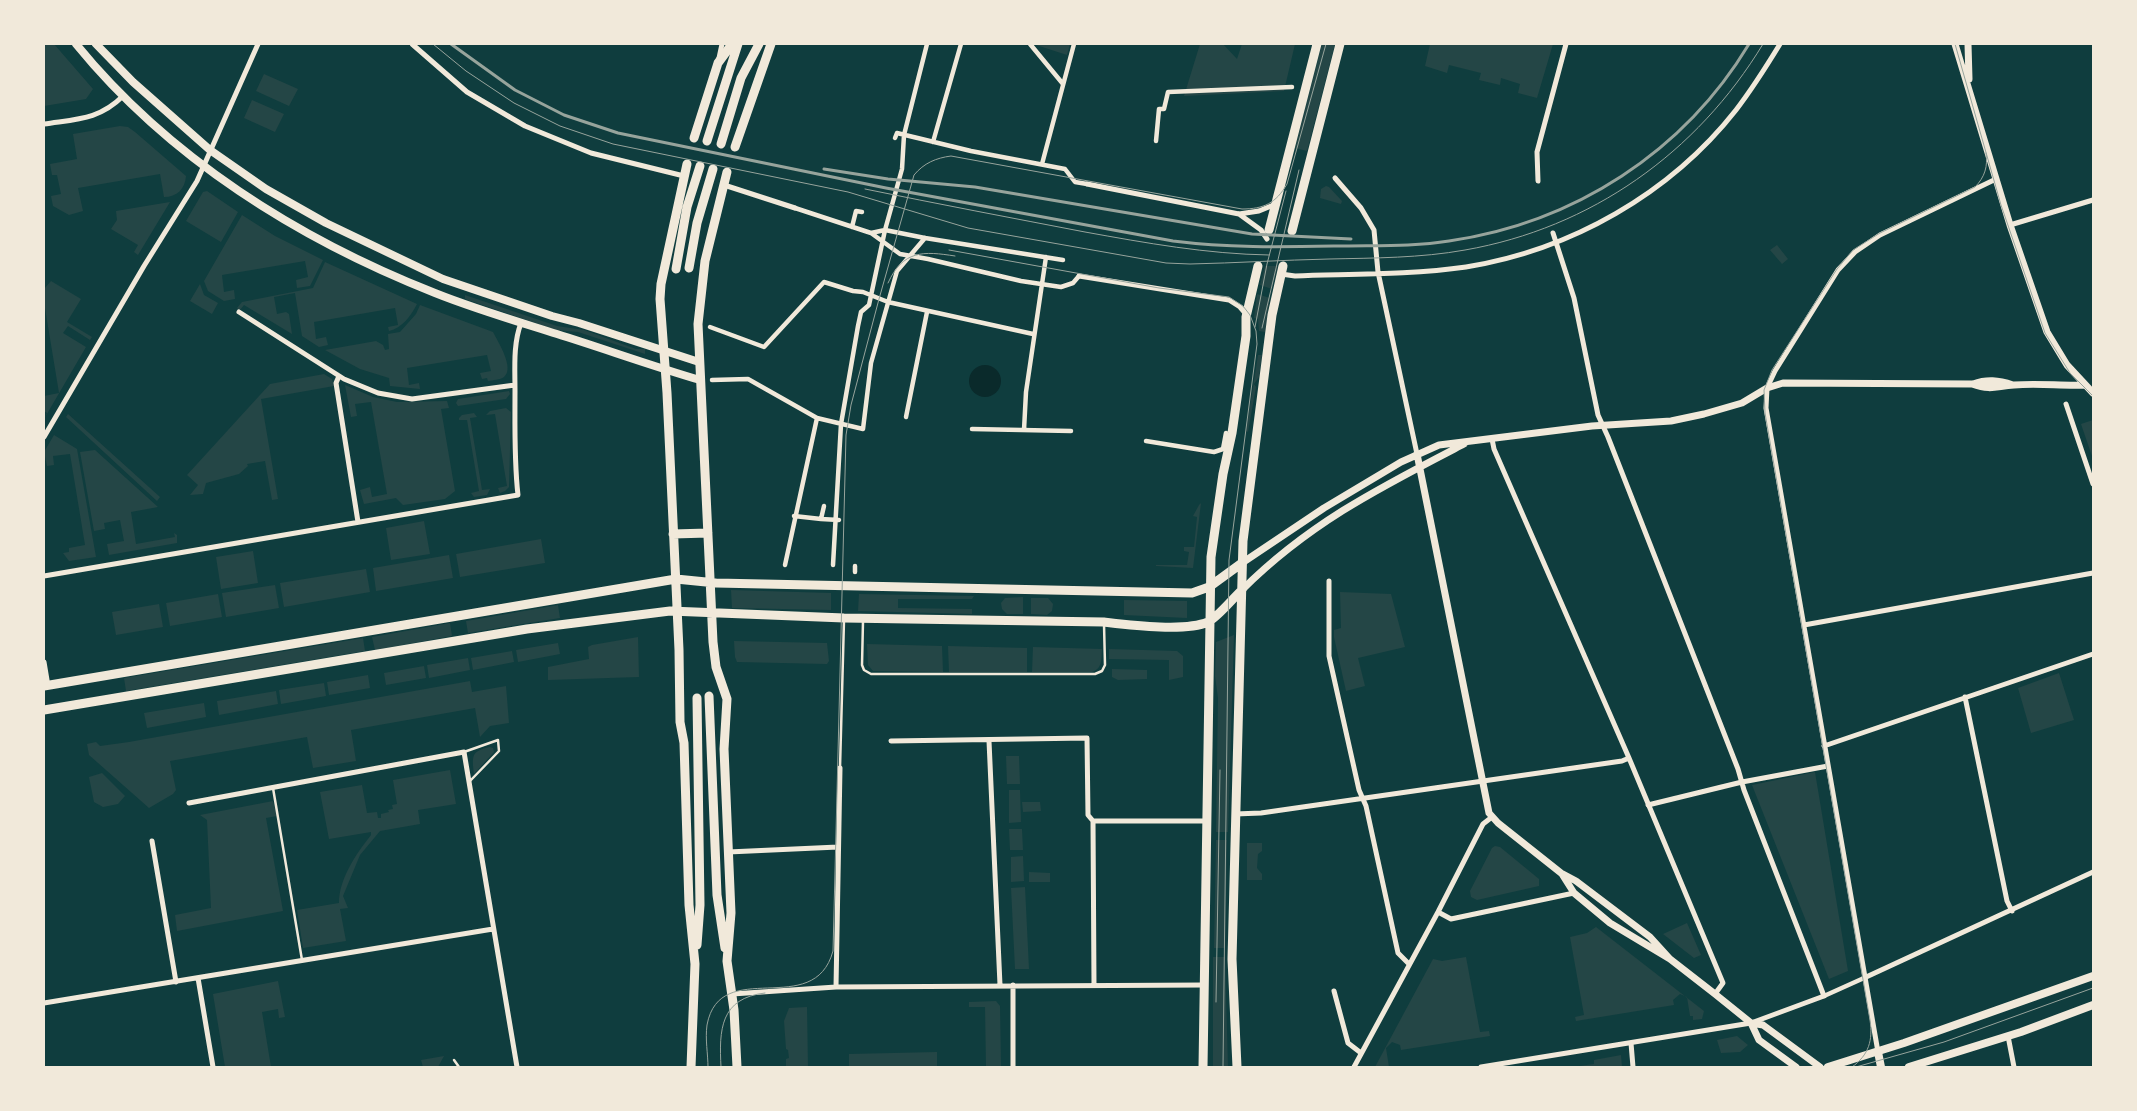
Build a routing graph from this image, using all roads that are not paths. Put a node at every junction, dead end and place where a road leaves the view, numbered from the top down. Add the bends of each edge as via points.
1 (76, 44) edge
2 (96, 44) edge
3 (258, 44) edge
4 (412, 44) edge
5 (722, 44) edge
6 (732, 44) edge
7 (738, 44) edge
8 (759, 44) edge
9 (771, 44) edge
10 (928, 44) edge
11 (961, 44) edge
12 (1030, 44) edge
13 (1074, 44) edge
14 (1317, 44) edge
15 (1340, 44) edge
16 (1566, 44) edge
17 (1780, 44) edge
18 (1955, 44) edge
19 (1968, 44) edge
20 (718, 62) junction
21 (1063, 84) junction
22 (1292, 87) dead end
23 (1970, 89) junction
24 (123, 96) junction
25 (44, 124) edge
26 (904, 135) junction
27 (694, 138) dead end
28 (895, 138) dead end
29 (708, 141) dead end
30 (1156, 141) dead end
31 (934, 142) junction
32 (721, 144) dead end
33 (734, 147) dead end
34 (210, 150) junction
35 (687, 164) dead end
36 (1042, 164) junction
37 (700, 166) dead end
38 (203, 167) junction
39 (895, 167) dead end
40 (713, 169) dead end
41 (902, 169) junction
42 (727, 172) dead end
43 (684, 176) junction
44 (1335, 178) dead end
45 (1996, 179) junction
46 (1538, 180) dead end
47 (723, 184) junction
48 (1087, 184) joint
49 (2093, 200) edge
50 (1276, 204) junction
51 (795, 208) joint
52 (862, 212) dead end
53 (1239, 214) junction
54 (2010, 225) junction
55 (852, 227) junction
56 (885, 230) junction
57 (1292, 231) dead end
58 (871, 232) junction
59 (1553, 233) dead end
60 (1268, 235) joint
61 (925, 238) junction
62 (883, 241) junction
63 (1556, 242) junction
64 (909, 256) junction
65 (1046, 257) junction
66 (1064, 260) dead end
67 (1258, 266) dead end
68 (689, 268) dead end
69 (676, 269) dead end
70 (1282, 270) joint
71 (1378, 272) junction
72 (1079, 276) joint
73 (1041, 284) junction
74 (870, 296) junction
75 (888, 302) junction
76 (239, 312) dead end
77 (927, 312) junction
78 (1246, 314) junction
79 (521, 322) junction
80 (710, 327) dead end
81 (1033, 334) junction
82 (663, 350) junction
83 (914, 353) dead end
84 (918, 358) junction
85 (699, 362) junction
86 (665, 370) junction
87 (340, 376) junction
88 (700, 380) junction
89 (712, 380) dead end
90 (2093, 383) edge
91 (2085, 385) junction
92 (515, 386) junction
93 (1767, 388) junction
94 (2093, 393) edge
95 (2066, 404) dead end
96 (906, 417) dead end
97 (817, 418) junction
98 (841, 424) junction
99 (1602, 425) junction
100 (972, 430) dead end
101 (1024, 430) junction
102 (1032, 430) junction
103 (1071, 431) dead end
104 (1226, 433) dead end
105 (44, 437) edge
106 (1032, 437) dead end
107 (1492, 439) junction
108 (1146, 441) dead end
109 (1467, 442) junction
110 (1417, 454) junction
111 (1420, 466) junction
112 (2093, 484) edge
113 (824, 507) dead end
114 (794, 516) junction
115 (821, 518) junction
116 (837, 520) junction
117 (358, 522) junction
118 (708, 533) junction
119 (673, 534) junction
120 (1242, 563) junction
121 (785, 565) dead end
122 (833, 565) dead end
123 (856, 566) dead end
124 (855, 572) dead end
125 (2093, 573) edge
126 (44, 576) edge
127 (676, 580) junction
128 (1329, 581) dead end
129 (710, 582) junction
130 (1209, 587) junction
131 (1242, 590) junction
132 (677, 611) junction
133 (711, 612) junction
134 (844, 618) junction
135 (863, 619) junction
136 (1209, 621) junction
137 (1104, 622) junction
138 (1804, 625) junction
139 (2093, 654) edge
140 (44, 662) edge
141 (46, 686) edge
142 (709, 696) dead end
143 (1965, 697) junction
144 (697, 698) dead end
145 (44, 710) edge
146 (989, 740) junction
147 (891, 741) dead end
148 (1824, 746) junction
149 (464, 752) junction
150 (1628, 758) junction
151 (1828, 766) junction
152 (840, 768) joint
153 (1482, 781) junction
154 (1742, 782) junction
155 (469, 783) junction
156 (273, 788) junction
157 (1363, 799) junction
158 (189, 803) dead end
159 (1648, 805) junction
160 (1235, 814) junction
161 (1492, 817) junction
162 (1093, 821) junction
163 (1208, 821) junction
164 (152, 841) dead end
165 (838, 847) junction
166 (728, 852) junction
167 (2093, 872) edge
168 (1561, 874) junction
169 (1574, 893) junction
170 (2012, 911) junction
171 (1438, 912) junction
172 (493, 929) junction
173 (1670, 959) junction
174 (302, 961) junction
175 (727, 961) junction
176 (695, 964) junction
177 (1409, 964) junction
178 (2093, 976) edge
179 (198, 978) junction
180 (1864, 978) junction
181 (176, 982) junction
182 (1000, 985) junction
183 (1094, 985) junction
184 (1204, 985) junction
185 (1013, 986) junction
186 (836, 987) junction
187 (1334, 990) dead end
188 (732, 994) junction
189 (1715, 994) junction
190 (1824, 996) junction
191 (44, 1003) edge
192 (2093, 1005) edge
193 (1751, 1023) junction
194 (2008, 1036) junction
195 (1630, 1043) junction
196 (1878, 1052) junction
197 (1361, 1053) junction
198 (454, 1060) dead end
199 (213, 1067) edge
200 (459, 1067) edge
201 (517, 1067) edge
202 (691, 1067) edge
203 (737, 1067) edge
204 (1013, 1067) edge
205 (1203, 1067) edge
206 (1237, 1067) edge
207 (1354, 1067) edge
208 (1480, 1067) edge
209 (1633, 1067) edge
210 (1796, 1067) edge
211 (1820, 1067) edge
212 (1828, 1067) edge
213 (1881, 1067) edge
214 (1910, 1067) edge
215 (2014, 1067) edge

1 - 24 main road
2 - 34 main road via 133,82
3 - 34 street
4 - 43 street via 467,92 525,126 591,153
5 - 20 street
6 - 20 main road
7 - 29 main road
8 - 32 main road via 741,78
9 - 33 main road
10 - 26 street
11 - 31 street
12 - 21 street
13 - 21 street
14 - 50 main road
15 - 57 main road
16 - 46 street via 1537,152
17 - 63 street via 1756,84 1693,156 1658,186 1609,218
18 - 23 street
19 - 23 street
20 - 27 main road
21 - 36 street
22 - 30 street via 1168,92 1164,109 1159,109
23 - 45 street
24 - 25 street via 103,113
24 - 38 main road
26 - 28 street via 897,133
26 - 31 street
26 - 41 street
31 - 36 street
34 - 38 street
34 - 82 main road via 296,207 438,277
35 - 43 main road
36 - 48 street via 1065,169 1076,182
37 - 69 main road via 687,206
38 - 79 main road via 248,198 351,255 437,294
38 - 105 street
39 - 41 street
40 - 68 main road via 697,223
41 - 56 street
42 - 47 main road
43 - 82 main road via 661,284
44 - 71 street via 1371,223
45 - 54 street
45 - 93 street via 1880,235 1854,252 1838,270 1774,370
47 - 51 street
47 - 85 main road via 701,288
48 - 53 street
49 - 54 street
50 - 53 street
50 - 60 main road
51 - 55 street
52 - 55 street via 856,210
53 - 60 street
54 - 91 street via 2047,332 2063,360
55 - 58 street
56 - 58 street
56 - 61 street
56 - 62 street
58 - 62 street
59 - 63 street
61 - 64 street
61 - 65 street
62 - 64 street via 900,254
62 - 74 street
63 - 71 street via 1467,266 1417,272
63 - 99 street via 1574,298
64 - 73 street
64 - 75 street via 897,271
65 - 66 street
65 - 73 street
67 - 78 main road
70 - 71 street via 1296,276
70 - 120 main road via 1272,315 1257,424
71 - 110 street
72 - 73 street via 1074,283 1061,288
72 - 78 street via 1229,300
73 - 81 street
74 - 75 street
74 - 80 street via 824,282 764,347
74 - 98 street via 868,305 861,312
75 - 77 street
75 - 98 street via 871,363 863,429
76 - 87 street
77 - 81 street
77 - 84 street
78 - 130 main road via 1246,336 1223,474
79 - 86 main road
79 - 92 street via 516,337
81 - 101 street
82 - 85 main road
82 - 86 main road
83 - 84 street
84 - 96 street
85 - 88 main road
86 - 88 main road
86 - 119 main road
87 - 92 street via 378,394 412,399
87 - 117 street via 336,383
88 - 118 main road
89 - 97 street via 748,379
90 - 91 street
91 - 93 street via 2013,385 1999,380 1983,380 1972,384 1789,383
91 - 94 street
92 - 117 street via 518,495
93 - 99 street via 1742,402 1704,414 1669,421
93 - 138 street via 1766,408
95 - 112 street
97 - 98 street
97 - 114 street
98 - 116 street
99 - 107 street
99 - 154 street
100 - 101 street
101 - 102 street
102 - 103 street
102 - 106 street
104 - 108 street via 1223,450 1214,452
107 - 109 street
107 - 150 street
109 - 110 street via 1439,444
109 - 111 street
110 - 111 street
110 - 120 street via 1324,508
111 - 131 street via 1349,505 1268,565
111 - 153 street
113 - 115 street
114 - 115 street
114 - 121 street
115 - 116 street
116 - 122 street
117 - 126 street
118 - 119 main road
118 - 129 main road
119 - 127 main road
120 - 130 main road
120 - 131 main road
123 - 124 street
125 - 138 street
127 - 129 main road
127 - 132 main road
127 - 141 main road
128 - 157 street via 1329,656
129 - 130 main road via 1189,593
129 - 133 main road
130 - 136 main road
131 - 136 main road
131 - 160 main road
132 - 133 main road
132 - 145 main road via 540,627
132 - 176 main road via 688,905
133 - 134 main road
133 - 166 main road via 715,658 726,700 724,749
134 - 135 main road
134 - 152 lane
135 - 137 main road
135 - 137 lane via 862,665 871,674 1096,674 1105,666
136 - 137 main road via 1184,626 1132,626
136 - 163 main road
138 - 148 street
139 - 143 street
140 - 141 street
142 - 175 main road via 717,895
143 - 148 street
143 - 170 street via 2007,901
144 - 176 main road via 700,905
146 - 147 street
146 - 162 street via 1087,738 1088,815
146 - 182 street
148 - 151 street
149 - 155 street
149 - 155 lane via 498,740 499,751
149 - 156 street
150 - 153 street
150 - 159 street
151 - 154 street
151 - 180 street
152 - 165 street
153 - 157 street
153 - 161 street
154 - 159 street
154 - 190 street
155 - 172 street
156 - 158 street
156 - 174 lane
157 - 160 street
157 - 177 street via 1398,953
159 - 189 street via 1723,983
160 - 206 main road via 1232,959
161 - 168 street
161 - 171 street via 1484,824
162 - 163 street
162 - 183 street
163 - 184 main road
164 - 181 street
165 - 166 street
165 - 186 street
166 - 175 main road via 731,913
167 - 170 street
168 - 169 street
168 - 173 street via 1576,881 1650,937
169 - 171 street via 1450,918
169 - 173 street via 1610,923
170 - 180 street
171 - 177 street
172 - 174 street
172 - 201 street
173 - 189 street
174 - 179 street
175 - 188 main road
176 - 202 main road
177 - 197 street
178 - 196 main road
179 - 181 street
179 - 199 street
180 - 190 street
180 - 196 street
181 - 191 street
182 - 185 street
182 - 186 street
183 - 184 street
183 - 185 street
184 - 205 main road
185 - 204 street
186 - 188 street
187 - 197 street via 1348,1043
188 - 203 main road
189 - 193 street
190 - 193 street
192 - 194 main road
193 - 195 street
193 - 210 street via 1759,1040
193 - 211 street via 1763,1025
194 - 214 main road
194 - 215 street
195 - 208 street
195 - 209 street
196 - 212 main road
196 - 213 main road
197 - 207 street
198 - 200 lane

